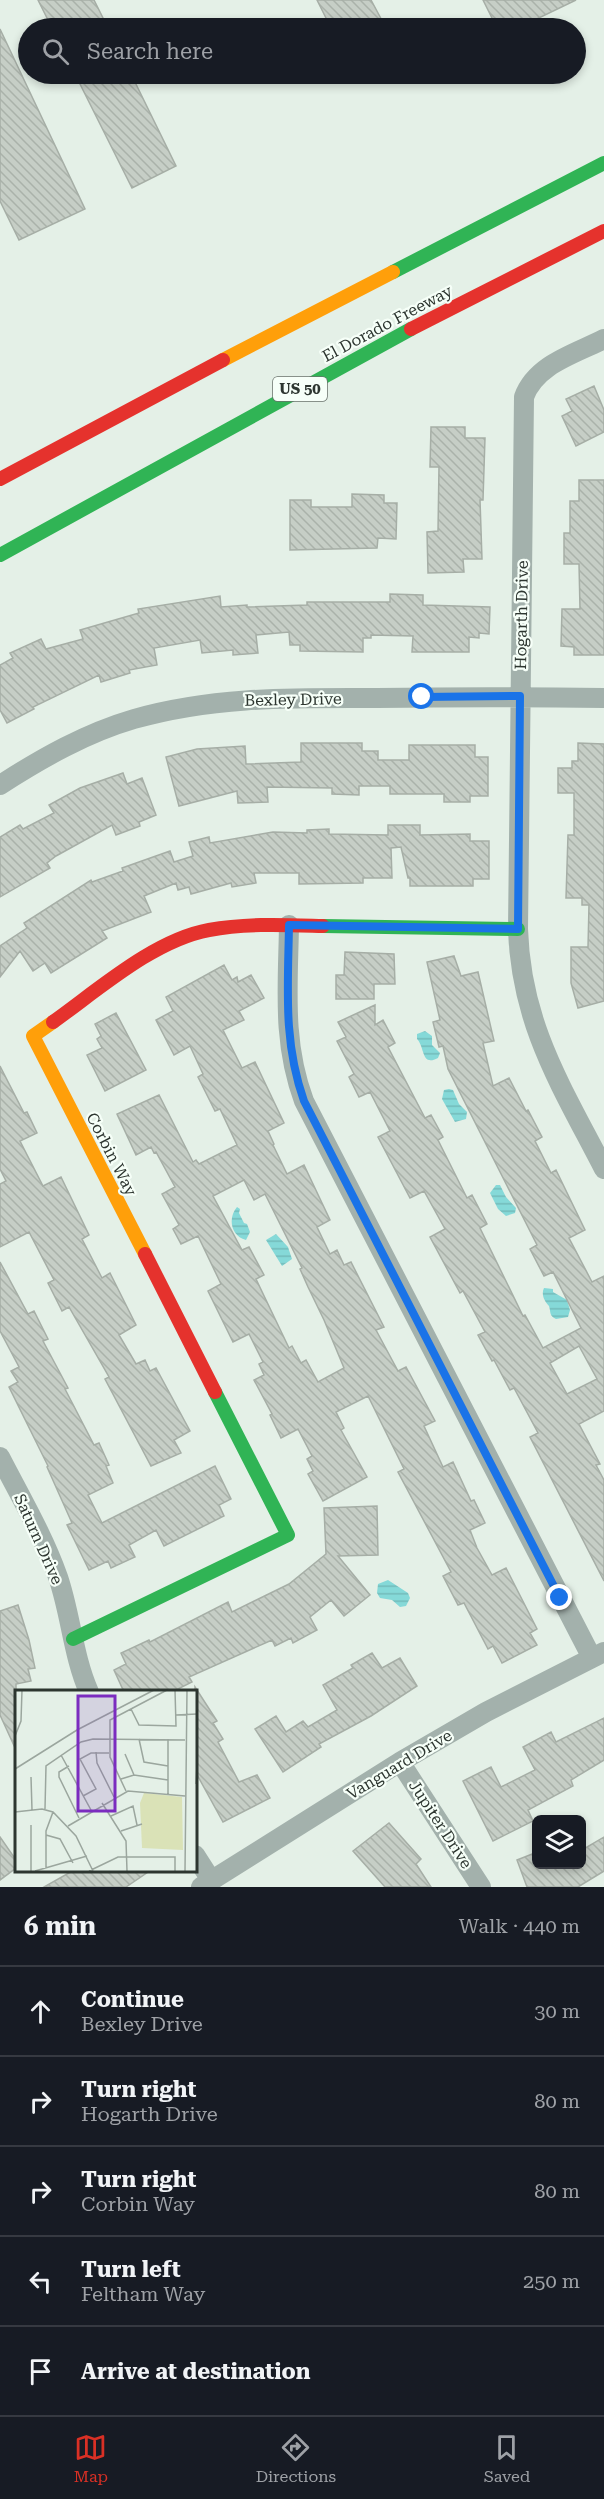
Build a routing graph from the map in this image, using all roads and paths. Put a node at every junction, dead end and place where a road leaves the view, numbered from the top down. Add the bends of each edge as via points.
1 (604, 163) edge
2 (604, 231) edge
3 (604, 339) edge
4 (0, 479) edge
5 (0, 555) edge
6 (520, 696) junction
7 (604, 698) edge
8 (0, 785) edge
9 (289, 925) junction
10 (518, 929) junction
11 (604, 1169) edge
12 (0, 1457) edge
13 (74, 1639) junction
14 (598, 1655) edge
15 (88, 1690) edge
16 (400, 1762) junction
17 (196, 1858) edge
18 (206, 1883) edge
19 (481, 1887) edge

1 - 4 main road
2 - 5 main road, El Dorado Freeway / US 50 via 376,346
3 - 6 street, Hogarth Drive via 546,368 535,376 524,397
6 - 7 street, Bexley Drive
6 - 8 street, Bexley Drive via 253,699 180,707 86,737
6 - 10 street, Hogarth Drive
9 - 10 main road, Corbin Way
9 - 13 main road, Corbin Way via 232,926 188,936 147,956 33,1036 288,1535
9 - 14 street via 289,1040 304,1101
10 - 11 street, Hogarth Drive via 521,977 534,1027
12 - 13 street, Saturn Drive via 49,1553
13 - 15 street, Saturn Drive
14 - 16 street, Vanguard Drive via 486,1712
16 - 18 street, Vanguard Drive
16 - 19 street, Jupiter Drive
17 - 18 street

